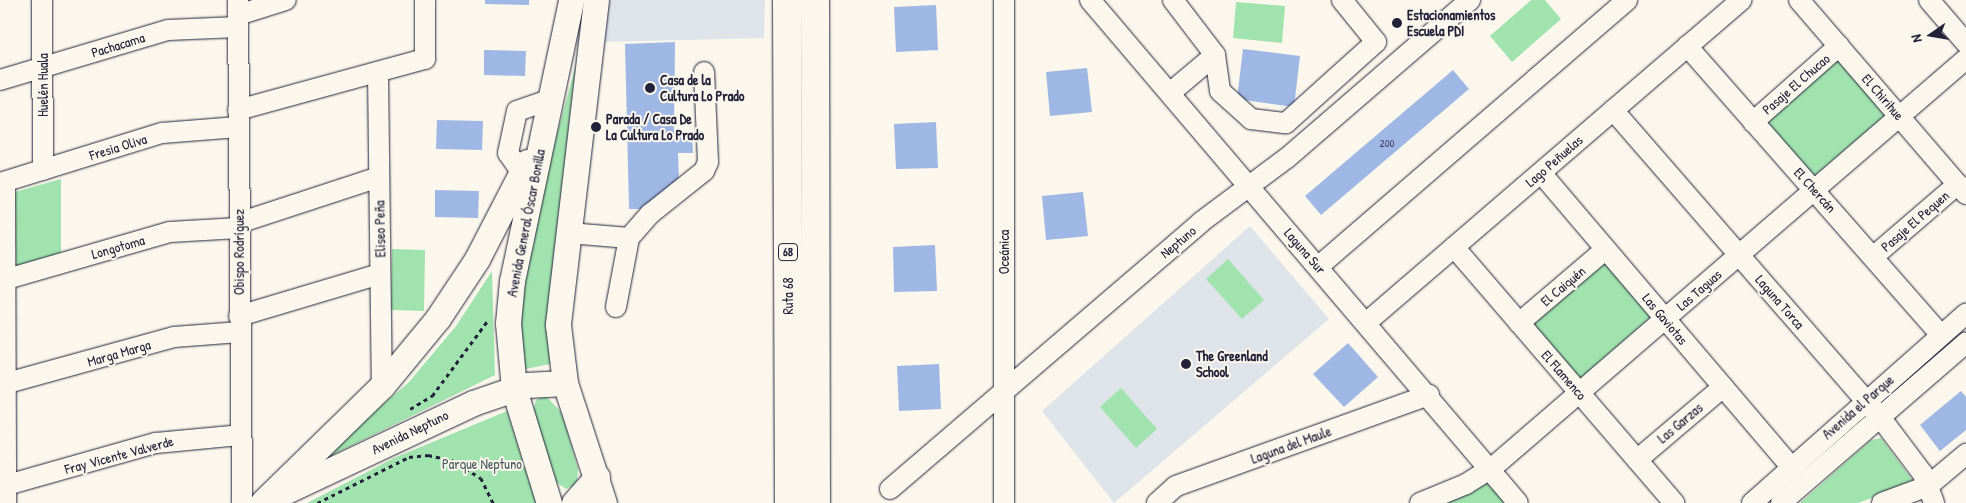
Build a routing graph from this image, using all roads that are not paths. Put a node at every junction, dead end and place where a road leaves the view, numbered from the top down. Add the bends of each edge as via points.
1 (42, 0) edge
2 (286, 0) edge
3 (425, 0) edge
4 (571, 0) edge
5 (596, 0) edge
6 (787, 0) edge
7 (815, 0) edge
8 (1004, 0) edge
9 (1090, 0) edge
10 (1173, 0) edge
11 (1342, 0) edge
12 (1470, 0) edge
13 (1628, 0) edge
14 (1741, 0) edge
15 (1800, 0) edge
16 (1929, 0) edge
17 (238, 14) edge
18 (1966, 43) edge
19 (1687, 46) junction
20 (1839, 46) junction
21 (1215, 54) junction
22 (1966, 59) edge
23 (42, 68) junction
24 (378, 72) junction
25 (704, 72) dead end
26 (0, 80) edge
27 (1170, 93) junction
28 (550, 101) junction
29 (1614, 110) junction
30 (1900, 116) junction
31 (238, 119) junction
32 (1753, 122) junction
33 (43, 170) junction
34 (1541, 172) junction
35 (379, 177) junction
36 (2, 182) edge
37 (1250, 186) junction
38 (1962, 189) edge
39 (1815, 190) junction
40 (239, 225) junction
41 (569, 232) junction
42 (629, 238) junction
43 (1454, 247) junction
44 (1606, 249) junction
45 (1739, 255) junction
46 (1873, 257) junction
47 (1319, 266) junction
48 (380, 274) junction
49 (3, 281) edge
50 (616, 307) dead end
51 (1966, 314) edge
52 (1665, 319) junction
53 (1367, 322) junction
54 (1519, 323) junction
55 (239, 324) junction
56 (1941, 335) junction
57 (1966, 343) edge
58 (565, 383) junction
59 (3, 385) edge
60 (382, 386) junction
61 (1723, 387) junction
62 (514, 389) junction
63 (1004, 391) junction
64 (1579, 393) junction
65 (1429, 395) junction
66 (1865, 401) junction
67 (1880, 417) junction
68 (240, 435) junction
69 (1966, 454) edge
70 (1637, 460) junction
71 (1790, 466) junction
72 (1492, 468) junction
73 (597, 477) junction
74 (890, 489) dead end
75 (4, 492) edge
76 (1931, 494) edge
77 (1180, 495) edge
78 (256, 503) edge
79 (549, 503) edge
80 (574, 503) edge
81 (604, 503) edge
82 (788, 503) edge
83 (816, 503) edge
84 (1004, 503) edge
85 (1157, 503) edge
86 (1420, 503) edge
87 (1518, 503) edge
88 (1674, 503) edge
89 (1752, 503) edge
90 (1781, 503) edge
91 (1882, 503) edge

1 - 23 street, Huelén Huala
2 - 17 street, Pachacama
3 - 24 street, Fresia Oliva via 425,59
4 - 28 main road, Avenida General Óscar Bonilla
5 - 41 main road
6 - 82 highway, Ruta 68 / 68
7 - 83 highway, Ruta 68 / 68
8 - 63 street, Oceánica
9 - 27 street, Laguna Sur
10 - 21 street
11 - 21 street via 1376,42 1286,123 1251,119 1220,91
12 - 37 street, Neptuno
13 - 47 street
14 - 19 street, Lago Peñuelas
15 - 20 street, El Chirihue
16 - 18 street
17 - 23 street, Pachacama via 168,30
17 - 31 street, Obispo Rodríguez
19 - 29 street, Lago Peñuelas
19 - 32 street, El Chercán
20 - 30 street, El Chirihue
20 - 32 street, Pasaje El Chucao
21 - 27 street
22 - 30 street, Las Taguas
23 - 26 street, Pachacama
23 - 33 street, Huelén Huala
24 - 31 street, Fresia Oliva
24 - 35 street, Eliseo Peña
25 - 42 street via 708,162 704,171 650,214
27 - 37 street, Laguna Sur
28 - 60 main road via 522,173 458,289
28 - 62 main road, Avenida General Óscar Bonilla via 510,302
29 - 34 street, Lago Peñuelas
29 - 45 street, Laguna Torca
30 - 38 street, El Chirihue
30 - 39 street, Las Taguas
31 - 33 street, Fresia Oliva via 162,133
31 - 40 street, Obispo Rodríguez
32 - 39 street, El Chercán
33 - 36 street, Fresia Oliva
34 - 43 street, Lago Peñuelas
34 - 44 street, Las Gaviotas
35 - 40 street, Longotoma
35 - 48 street, Eliseo Peña
36 - 49 street
37 - 47 street, Laguna Sur
37 - 63 street, Neptuno via 1201,222
38 - 46 street, Pasaje El Pequen
39 - 45 street, Las Taguas
39 - 46 street, El Chercán
40 - 49 street, Longotoma via 170,232
40 - 55 street, Obispo Rodríguez
41 - 42 street
41 - 58 main road via 558,310
42 - 50 street
43 - 53 street, Lago Peñuelas
43 - 54 street, El Flamenco
44 - 52 street, Las Gaviotas
44 - 54 street, El Caiquén
45 - 52 street, Las Taguas
45 - 66 street, Laguna Torca
46 - 56 street, El Chercán
47 - 53 street, Laguna Sur
48 - 55 street, Marga Marga
48 - 60 street, Eliseo Peña
49 - 59 street
51 - 56 street, Avenida el Parque
52 - 61 street, Las Gaviotas
52 - 64 street, Las Taguas
53 - 65 street, Laguna Sur
54 - 64 street, El Flamenco
55 - 59 street, Marga Marga via 174,337
55 - 68 street, Obispo Rodríguez
56 - 66 street, Avenida el Parque
57 - 67 street, Avenida el Parque
58 - 62 main road, Avenida Neptuno
58 - 73 main road
59 - 75 street
60 - 78 main road
61 - 70 street, Las Garzas
61 - 71 street, Las Gaviotas
62 - 78 main road, Avenida Neptuno via 450,412 369,465
62 - 79 main road, Avenida General Óscar Bonilla
63 - 74 street, Neptuno
63 - 84 street, Oceánica
64 - 70 street, El Flamenco
64 - 72 street, Las Taguas
65 - 72 street, Laguna Sur
65 - 77 street, Laguna del Maule
66 - 67 street, Laguna Torca
66 - 71 street, Avenida el Parque
67 - 76 street, Laguna Torca
67 - 90 street, Avenida el Parque
68 - 75 street, Fray Vicente Valverde via 156,443
68 - 78 street, Obispo Rodríguez
69 - 76 street
70 - 88 street, El Flamenco
71 - 89 street, Avenida el Parque
72 - 86 street, Las Taguas via 1466,484
72 - 87 street, Laguna Sur
73 - 80 main road
73 - 81 main road
76 - 91 street
77 - 85 street, Laguna del Maule

